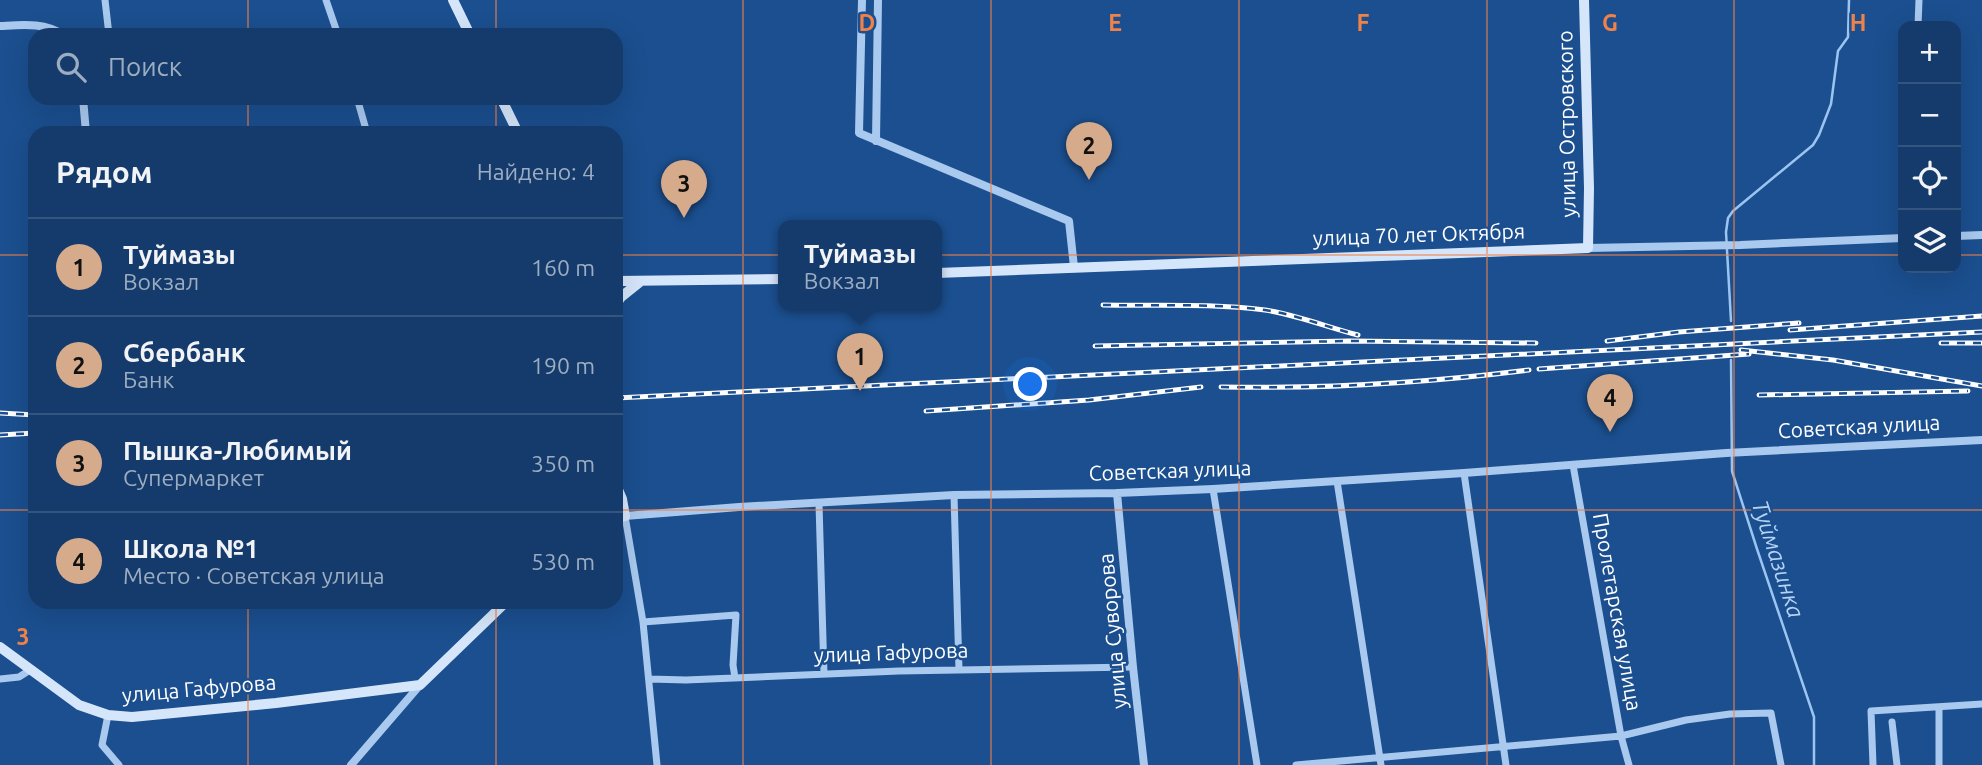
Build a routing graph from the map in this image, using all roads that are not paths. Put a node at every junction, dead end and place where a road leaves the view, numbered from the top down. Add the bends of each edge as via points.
1 (105, 0) edge
2 (326, 0) edge
3 (453, 0) edge
4 (862, 0) edge
5 (878, 0) edge
6 (1584, 0) edge
7 (1919, 0) edge
8 (1918, 21) edge
9 (0, 26) edge
10 (50, 28) edge
11 (108, 28) edge
12 (336, 28) edge
13 (467, 28) edge
14 (84, 105) edge
15 (359, 105) edge
16 (504, 105) edge
17 (85, 126) edge
18 (365, 126) edge
19 (515, 126) edge
20 (876, 141) junction
21 (1982, 235) edge
22 (1961, 236) edge
23 (1898, 238) edge
24 (1588, 248) junction
25 (1074, 267) junction
26 (942, 273) edge
27 (778, 279) edge
28 (623, 281) edge
29 (642, 281) junction
30 (623, 295) edge
31 (1982, 440) edge
32 (1573, 465) junction
33 (1464, 473) junction
34 (1338, 481) junction
35 (1213, 489) junction
36 (1117, 493) junction
37 (954, 495) junction
38 (819, 504) junction
39 (623, 518) edge
40 (623, 527) edge
41 (499, 609) edge
42 (643, 622) junction
43 (0, 647) edge
44 (1133, 667) junction
45 (30, 670) junction
46 (959, 670) junction
47 (824, 674) junction
48 (735, 678) junction
49 (0, 679) edge
50 (650, 679) junction
51 (420, 685) junction
52 (1982, 704) edge
53 (1939, 708) junction
54 (107, 715) junction
55 (1892, 722) dead end
56 (1620, 736) junction
57 (1504, 746) junction
58 (1380, 761) edge
59 (119, 765) edge
60 (351, 765) edge
61 (657, 765) edge
62 (1144, 765) edge
63 (1257, 765) edge
64 (1296, 765) edge
65 (1506, 765) edge
66 (1629, 765) edge
67 (1781, 765) edge
68 (1873, 765) edge
69 (1897, 765) edge
70 (1939, 765) edge

1 - 11 street
2 - 12 street
3 - 13 main road
4 - 20 street via 859,132
5 - 20 street
6 - 24 main road, улица Островского
7 - 8 street
9 - 10 street
14 - 17 street
15 - 18 street
16 - 19 main road
20 - 25 street via 1069,221
21 - 22 street
23 - 24 street, улица 70 лет Октября
24 - 25 main road, улица 70 лет Октября
25 - 26 main road, улица 70 лет Октября
27 - 29 main road
28 - 29 main road
29 - 30 main road
31 - 32 street, Советская улица
32 - 33 street, Советская улица
32 - 56 street, Пролетарская улица
33 - 34 street, Советская улица
33 - 57 street
34 - 35 street, Советская улица
34 - 58 street
35 - 36 street, Советская улица
35 - 63 street
36 - 37 street, Советская улица
36 - 44 street, улица Суворова
37 - 38 street, Советская улица
37 - 46 street
38 - 39 street, Советская улица
38 - 47 street
40 - 42 street
41 - 51 main road
42 - 48 street via 736,615
42 - 50 street
43 - 45 main road, улица Гафурова
44 - 46 street, улица Гафурова
44 - 62 street, улица Суворова
45 - 49 street via 19,677
45 - 54 main road, улица Гафурова via 79,705
46 - 47 street, улица Гафурова
47 - 48 street, улица Гафурова
48 - 50 street, улица Гафурова
50 - 61 street
51 - 54 main road, улица Гафурова via 132,717
51 - 60 street
52 - 53 street
53 - 68 street via 1871,711
53 - 70 street
54 - 59 street via 102,745
55 - 69 street
56 - 57 street
56 - 66 street, Пролетарская улица
56 - 67 street via 1686,720 1771,713
57 - 58 street
57 - 65 street
58 - 64 street

